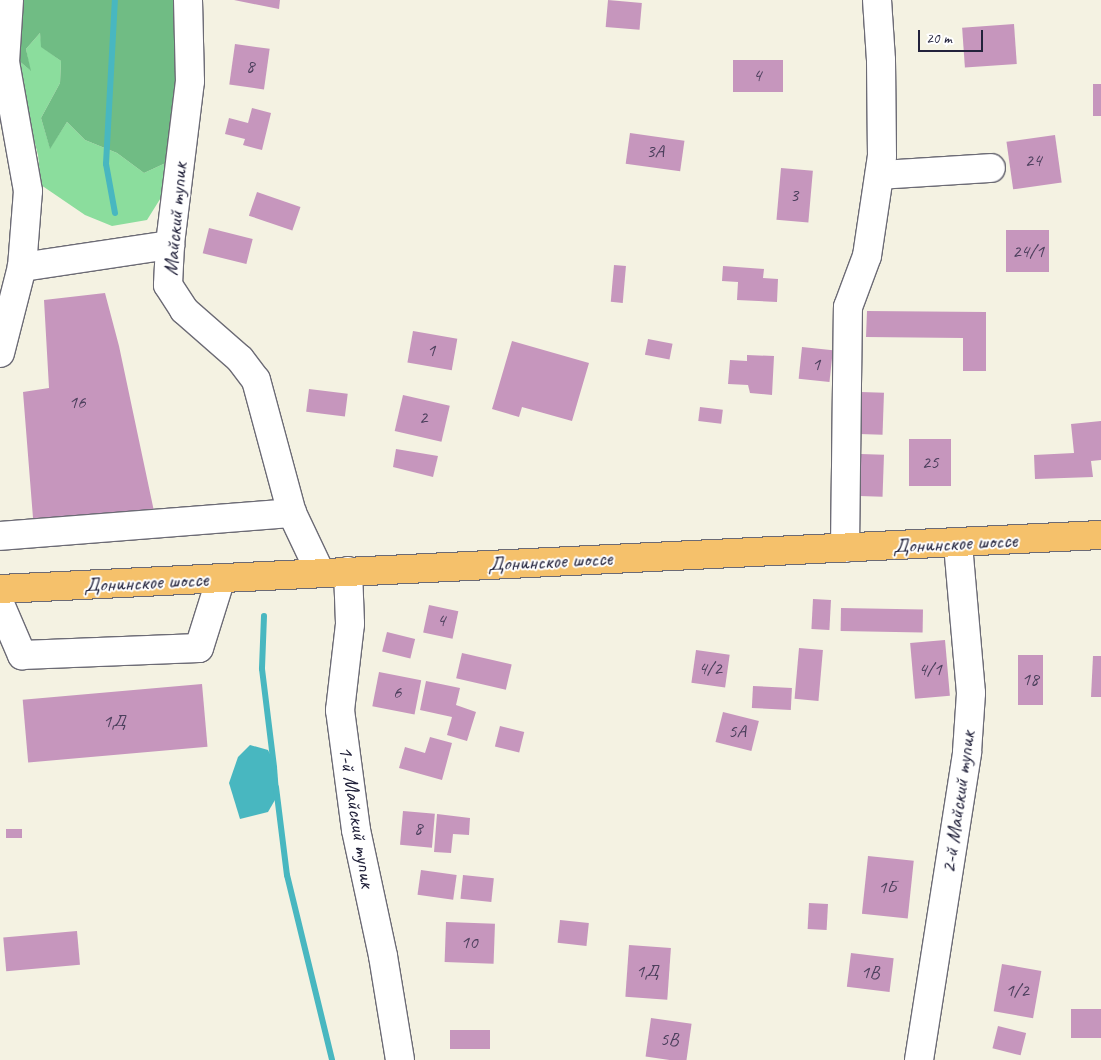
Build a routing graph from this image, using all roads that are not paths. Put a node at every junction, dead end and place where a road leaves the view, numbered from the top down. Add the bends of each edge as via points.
1 (9, 0) edge
2 (188, 0) edge
3 (877, 0) edge
4 (991, 168) dead end
5 (880, 175) junction
6 (170, 245) junction
7 (22, 267) junction
8 (0, 353) edge
9 (292, 513) junction
10 (1101, 535) edge
11 (0, 536) edge
12 (958, 543) junction
13 (845, 548) junction
14 (348, 571) junction
15 (320, 572) junction
16 (221, 578) junction
17 (0, 589) edge
18 (0, 604) edge
19 (400, 1060) edge
20 (919, 1060) edge

1 - 7 street via 5,62 28,191
2 - 6 street, Майский тупик via 190,80
3 - 5 street
4 - 5 street
5 - 13 street via 867,256 848,306
6 - 7 street
6 - 9 street, Майский тупик via 168,285 184,310 240,359 256,380
7 - 8 street
9 - 11 street
9 - 15 street, Майский тупик
10 - 12 main road, Донинское шоссе
12 - 13 main road, Донинское шоссе
12 - 20 street, 2-й Майский тупик via 970,693 967,752
13 - 14 main road, Донинское шоссе
14 - 15 main road, Донинское шоссе
14 - 19 street, 1-й Майский тупик via 350,624 340,710 356,830 383,956
15 - 16 main road, Донинское шоссе
16 - 17 main road, Донинское шоссе
16 - 18 street via 199,648 22,655

